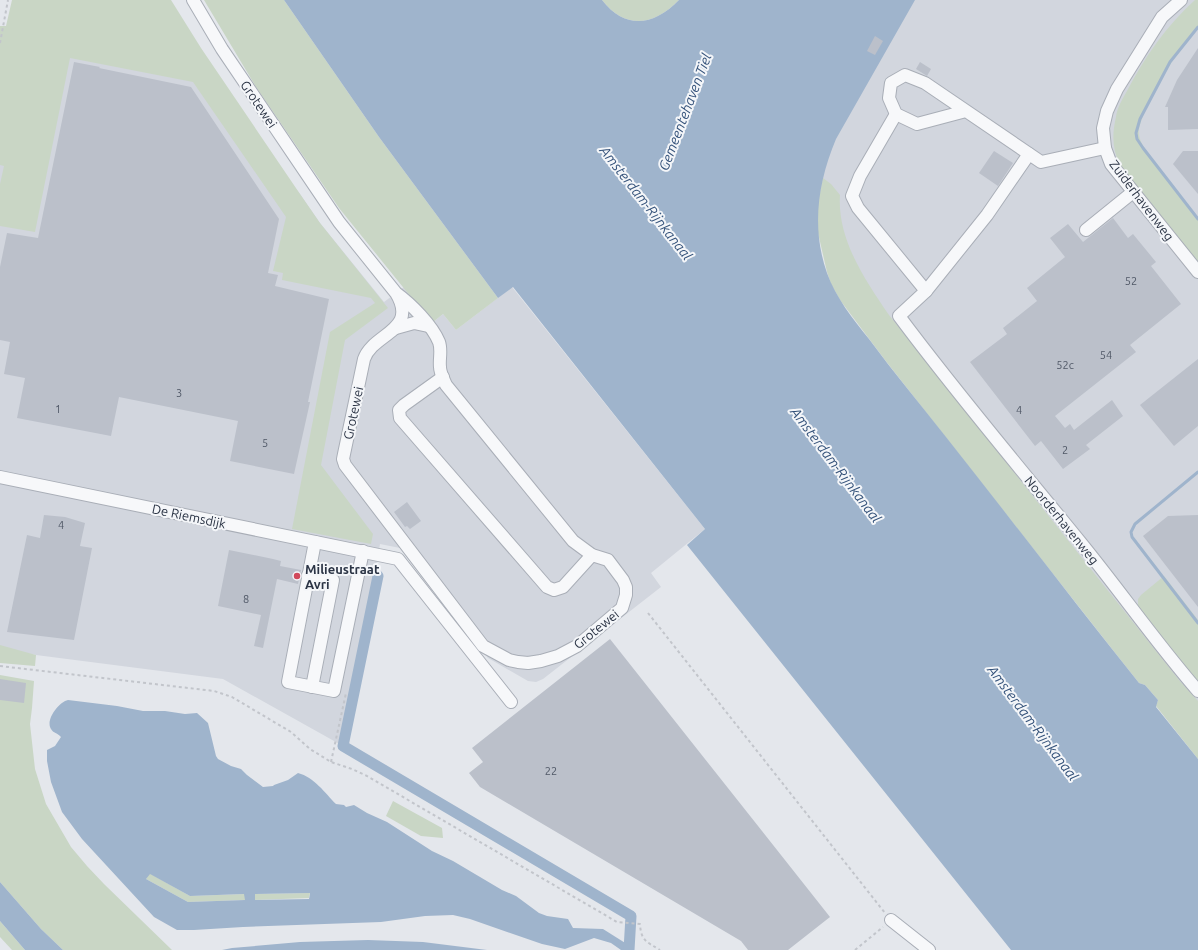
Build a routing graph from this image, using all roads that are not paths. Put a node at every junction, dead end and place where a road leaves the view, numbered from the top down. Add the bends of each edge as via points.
1 (193, 0) edge
2 (1181, 0) edge
3 (966, 111) junction
4 (896, 114) junction
5 (1105, 148) junction
6 (1029, 154) junction
7 (1133, 192) junction
8 (1086, 230) dead end
9 (1198, 272) edge
10 (926, 291) junction
11 (396, 293) junction
12 (428, 326) junction
13 (396, 328) junction
14 (443, 377) junction
15 (0, 477) edge
16 (315, 542) junction
17 (363, 551) junction
18 (592, 555) junction
19 (308, 576) junction
20 (312, 687) junction
21 (1198, 691) edge
22 (511, 702) dead end
23 (891, 920) road end
24 (929, 950) edge

1 - 11 street, Grotewei via 222,49 339,222
2 - 5 street, Zuiderhavenweg via 1162,17 1117,89 1103,128
3 - 4 street via 917,124
3 - 4 street via 925,83 905,75 891,83 889,98
3 - 6 street
4 - 10 street via 860,176 852,196 858,208
5 - 6 street via 1041,162
5 - 7 street, Zuiderhavenweg via 1111,164
6 - 10 street via 987,215
7 - 8 street
7 - 9 street, Zuiderhavenweg
10 - 21 street, Noorderhavenweg via 899,316
11 - 12 street via 412,305
11 - 13 street, Grotewei via 402,306
12 - 13 street via 414,323
12 - 14 street via 439,343
13 - 18 street, Grotewei via 366,352 343,459 349,471 483,646 509,660 528,663 558,656 577,646 622,608 624,602 624,580 608,560
14 - 18 street via 446,385 573,541
14 - 18 street via 404,405 399,410 400,418 546,587 554,590 563,587
15 - 16 street, De Riemsdijk
16 - 17 street, De Riemsdijk
16 - 19 street
17 - 20 street via 334,691
17 - 22 street, De Riemsdijk via 398,559
19 - 20 street via 288,682
19 - 20 street via 333,580
23 - 24 street

